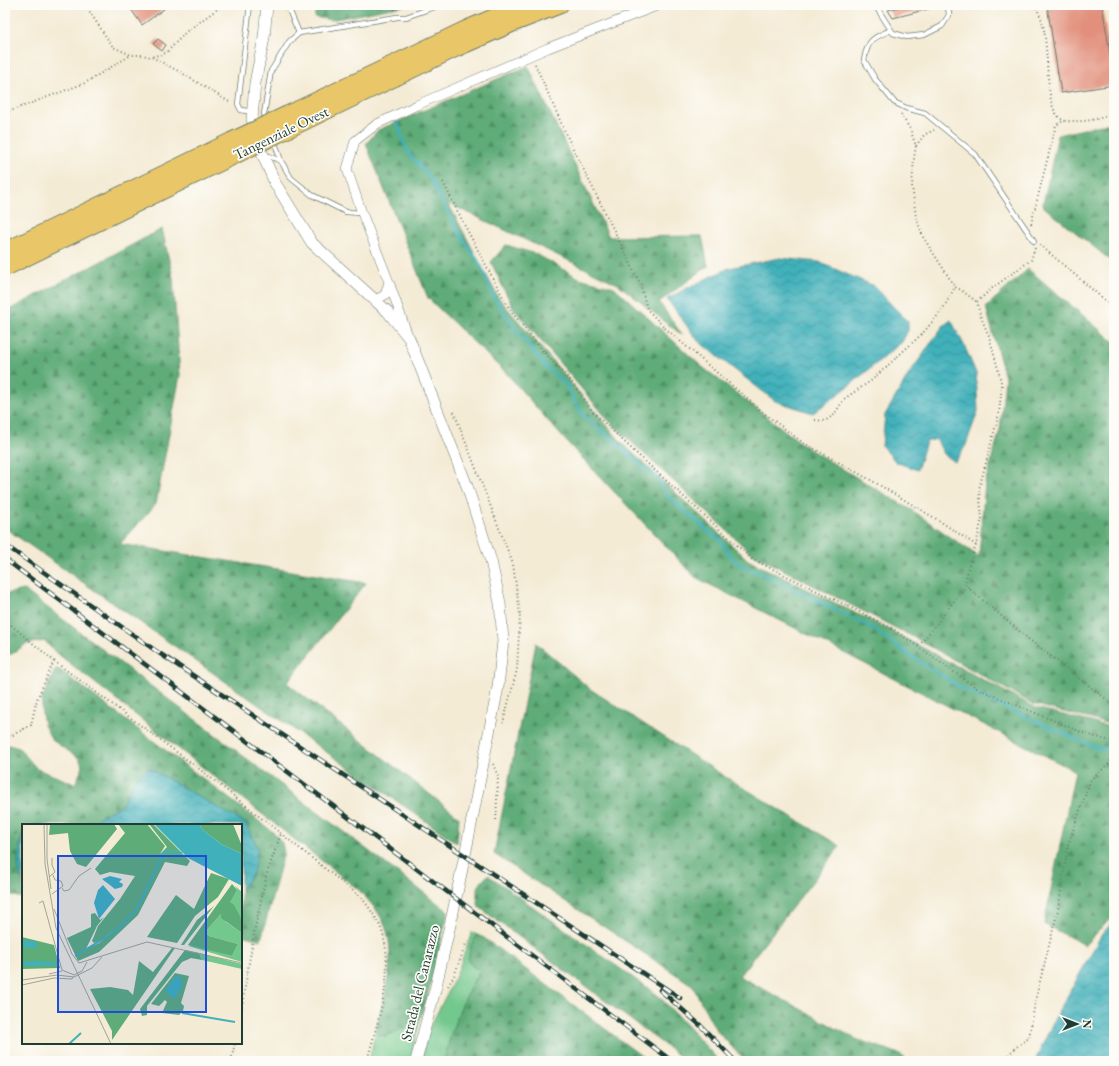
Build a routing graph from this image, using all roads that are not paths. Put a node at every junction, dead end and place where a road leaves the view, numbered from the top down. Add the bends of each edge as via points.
1 (250, 5) edge
2 (267, 5) edge
3 (287, 5) edge
4 (440, 5) edge
5 (522, 5) edge
6 (560, 5) edge
7 (658, 5) edge
8 (875, 5) edge
9 (948, 5) edge
10 (891, 30) junction
11 (299, 33) junction
12 (253, 112) junction
13 (290, 121) junction
14 (268, 126) dead end
15 (271, 132) dead end
16 (234, 148) junction
17 (262, 153) junction
18 (281, 161) junction
19 (362, 213) junction
20 (1034, 241) road end
21 (5, 251) edge
22 (5, 268) edge
23 (389, 282) junction
24 (375, 300) junction
25 (409, 338) junction
26 (416, 1061) edge

1 - 12 lane via 238,104 241,110
2 - 12 street, Strada del Canarazzo
3 - 11 lane
4 - 11 lane via 406,17
5 - 13 highway, Tangenziale Ovest via 466,29
6 - 13 highway, Tangenziale Ovest
7 - 19 street via 531,55 377,124 355,141 347,169
8 - 10 lane
9 - 10 lane via 949,15 942,26 924,34 907,37
10 - 20 lane via 875,37 866,47 864,60 875,78 894,102 925,114 975,154
11 - 14 lane via 289,42 271,71 264,114
12 - 17 street, Strada del Canarazzo via 252,119
13 - 16 highway, Tangenziale Ovest, bridge
15 - 18 lane
16 - 21 highway, Tangenziale Ovest
16 - 22 highway, Tangenziale Ovest
17 - 18 lane
17 - 24 street, Strada del Canarazzo via 275,183 312,243
18 - 19 lane via 291,178 312,195 346,212
19 - 23 street
23 - 24 street via 385,295
23 - 25 street
24 - 25 street, Strada del Canarazzo
25 - 26 street, Strada del Canarazzo via 467,486 491,561 500,604 503,641 498,687 453,912

